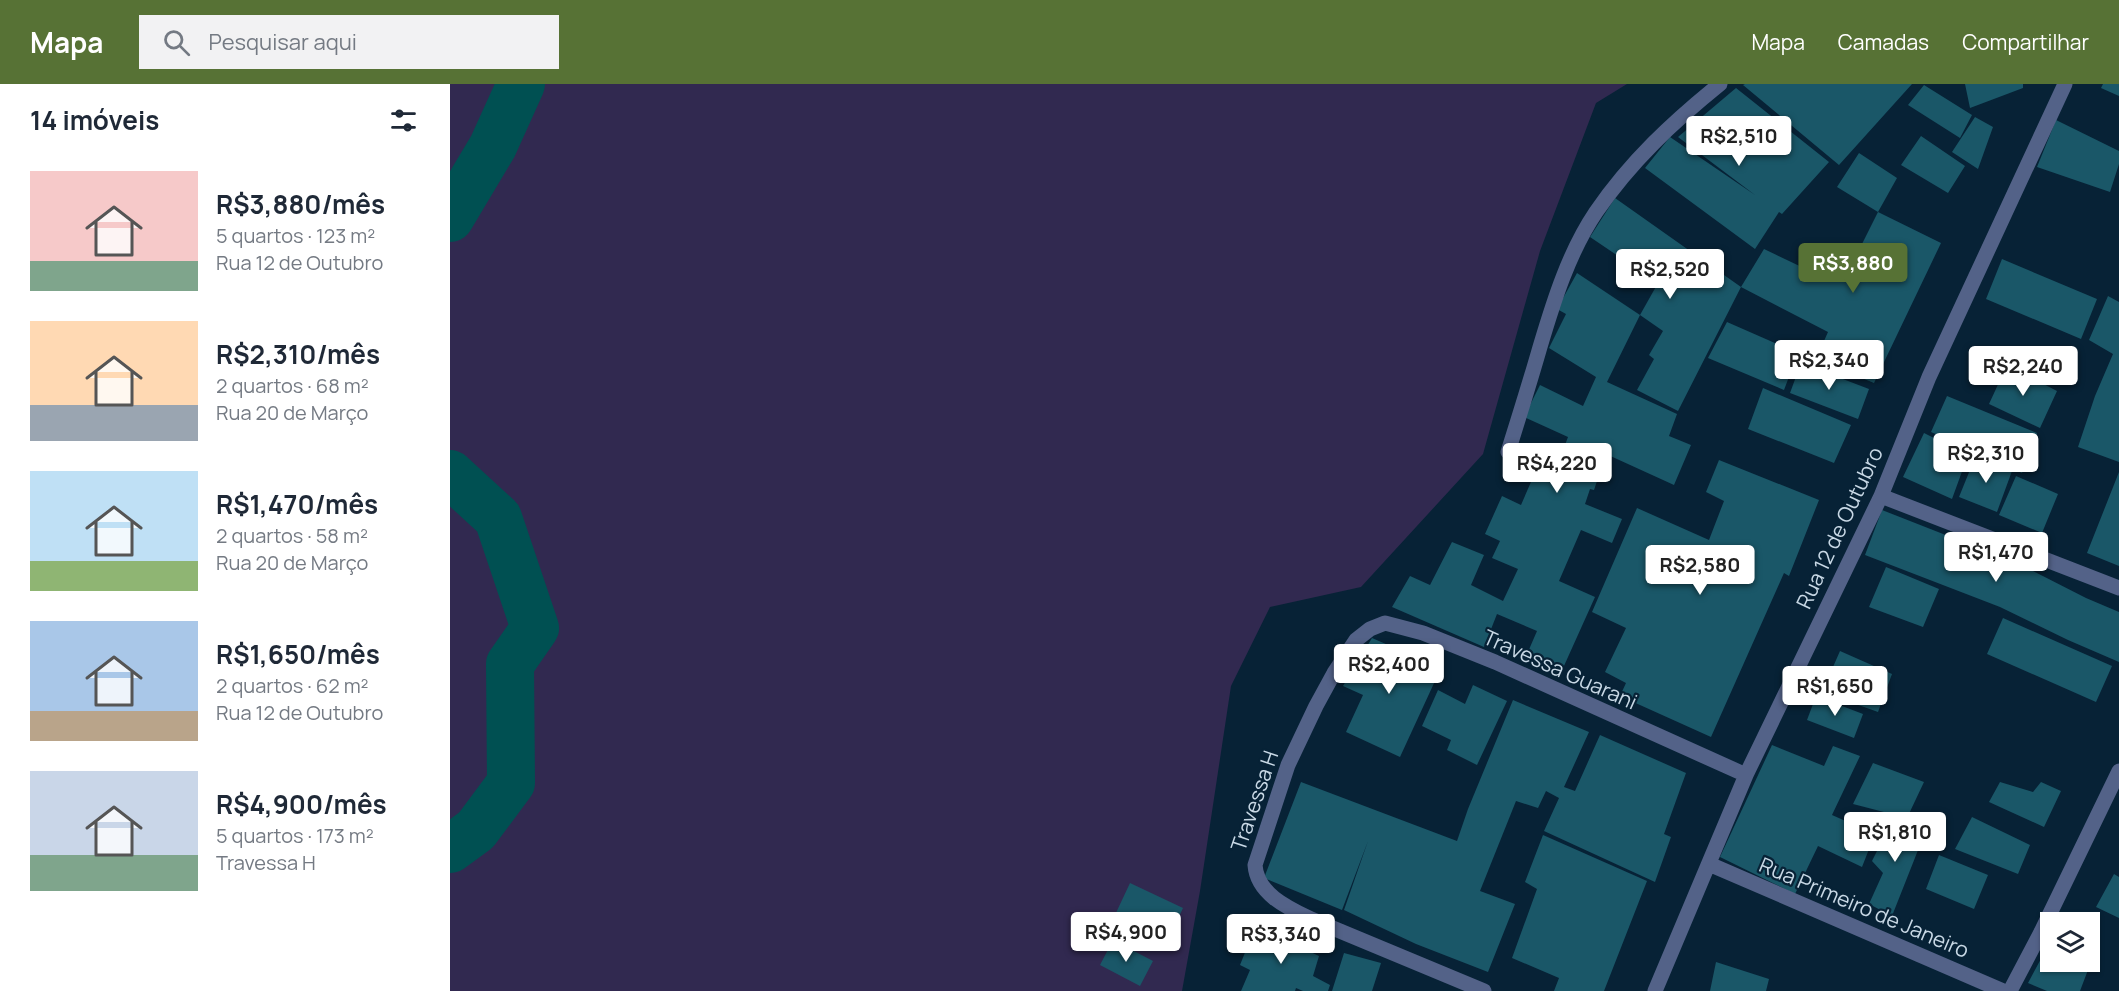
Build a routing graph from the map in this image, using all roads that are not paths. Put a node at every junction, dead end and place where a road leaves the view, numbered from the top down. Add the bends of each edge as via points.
1 (1720, 84) edge
2 (2066, 84) edge
3 (1508, 452) dead end
4 (1881, 496) junction
5 (2119, 588) edge
6 (1356, 640) joint
7 (2119, 771) edge
8 (1746, 775) junction
9 (1709, 864) junction
10 (1484, 991) edge
11 (1655, 991) edge
12 (2003, 991) edge
13 (2010, 991) edge

1 - 3 street via 1676,120 1640,157 1596,213 1557,292
2 - 4 street, Rua 12 de Outubro via 1929,376
4 - 5 street
4 - 8 street, Rua 12 de Outubro
6 - 8 street, Travessa Guarani via 1386,623 1423,633
6 - 10 street, Travessa H via 1334,673 1288,765 1255,865 1256,875 1286,907 1311,920
7 - 13 street
8 - 9 street, Rua 12 de Outubro
9 - 11 street, Rua 12 de Outubro
9 - 12 street, Rua Primeiro de Janeiro

